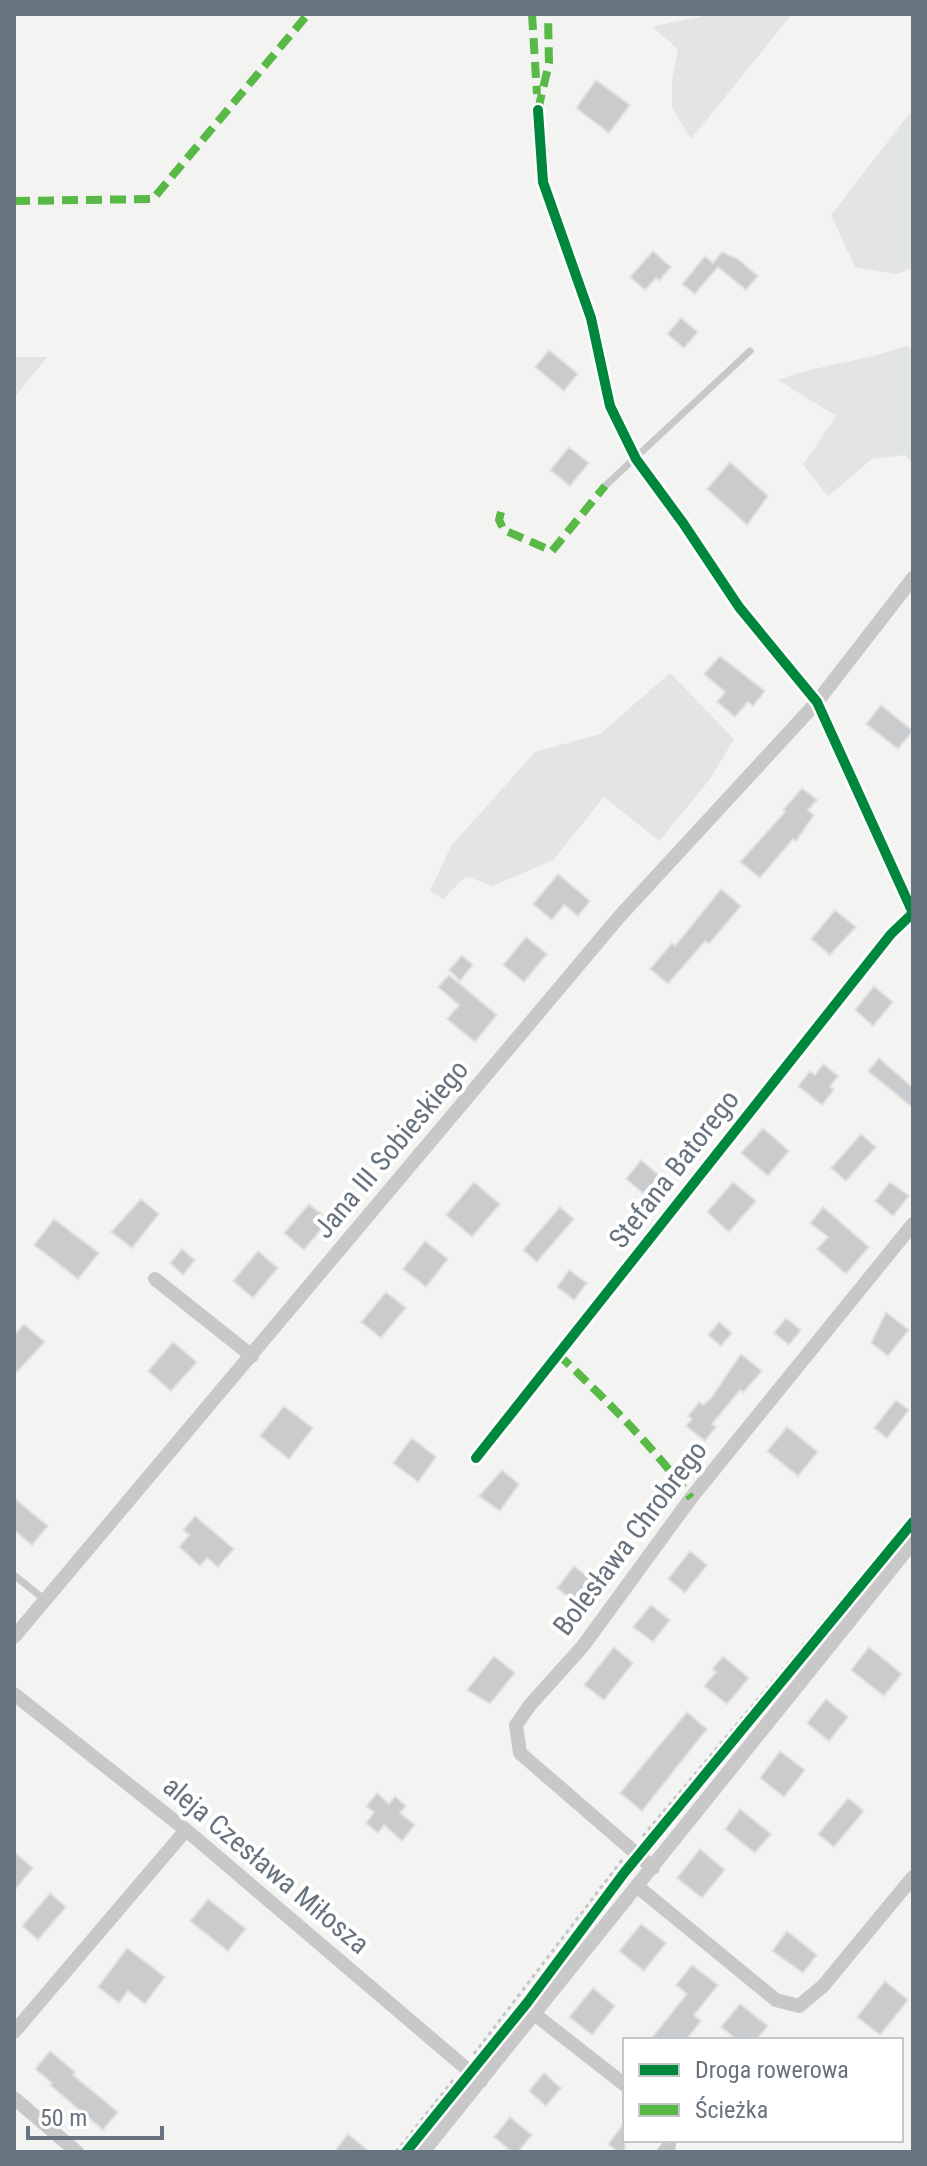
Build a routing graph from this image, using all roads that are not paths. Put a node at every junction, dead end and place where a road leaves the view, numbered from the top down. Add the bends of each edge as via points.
1 (538, 110) dead end
2 (750, 351) dead end
3 (636, 459) junction
4 (605, 486) dead end
5 (913, 578) edge
6 (817, 702) junction
7 (913, 913) edge
8 (913, 1224) edge
9 (155, 1279) dead end
10 (252, 1356) junction
11 (476, 1458) dead end
12 (913, 1542) edge
13 (14, 1575) edge
14 (45, 1600) junction
15 (14, 1637) edge
16 (14, 1694) edge
17 (186, 1830) junction
18 (653, 1868) junction
19 (913, 1877) edge
20 (638, 1887) junction
21 (533, 2013) junction
22 (14, 2032) edge
23 (472, 2073) junction
24 (623, 2083) edge
25 (14, 2098) edge
26 (77, 2152) edge
27 (423, 2152) edge

1 - 3 street via 543,182 591,318 610,406
2 - 3 lane
3 - 4 lane
3 - 6 street via 739,607
5 - 6 street, Jana III Sobieskiego
6 - 7 street
6 - 10 street, Jana III Sobieskiego via 619,917
7 - 11 street, Stefana Batorego via 891,934
8 - 18 street, Bolesława Chrobrego via 516,1725 520,1753
9 - 10 street
10 - 14 street, Jana III Sobieskiego
12 - 18 street
13 - 14 lane
14 - 15 street, Jana III Sobieskiego
16 - 17 street, aleja Czesława Miłosza
17 - 22 street
17 - 23 street, aleja Czesława Miłosza
18 - 20 street
19 - 20 street via 823,1986 799,2006 776,2000
20 - 21 street
21 - 23 street
21 - 24 street
23 - 27 street
25 - 26 street

